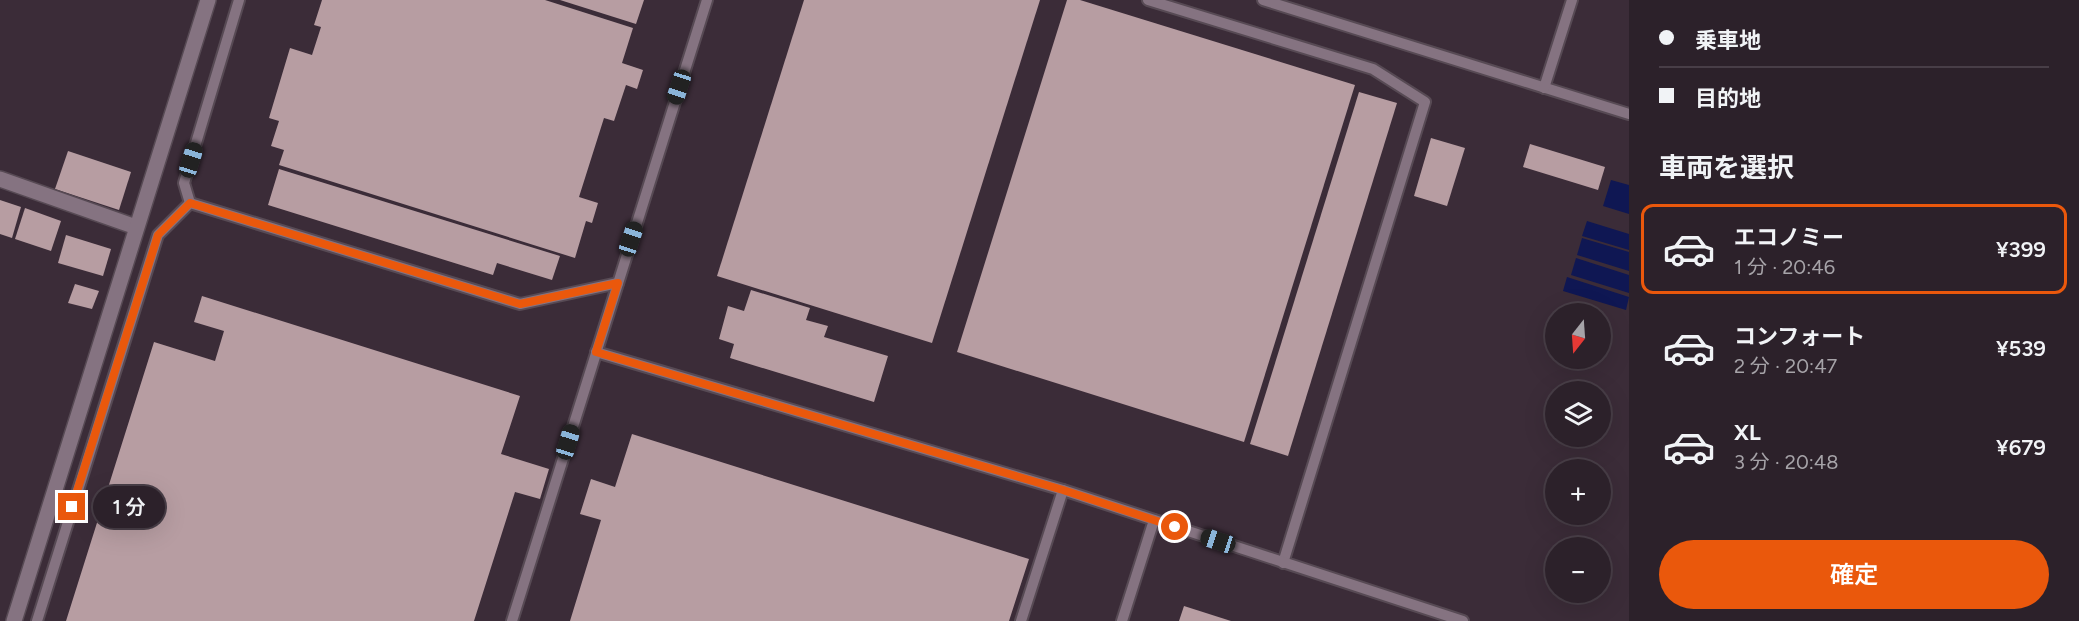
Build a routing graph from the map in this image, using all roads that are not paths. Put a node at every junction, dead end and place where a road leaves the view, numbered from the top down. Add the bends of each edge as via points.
1 (208, 0) edge
2 (239, 0) edge
3 (707, 0) edge
4 (1148, 0) edge
5 (1265, 0) edge
6 (1572, 0) edge
7 (1544, 88) junction
8 (1629, 114) edge
9 (0, 179) edge
10 (190, 203) junction
11 (136, 227) junction
12 (618, 283) junction
13 (596, 352) junction
14 (1063, 490) junction
15 (1154, 520) junction
16 (1283, 563) junction
17 (14, 621) edge
18 (37, 621) edge
19 (512, 621) edge
20 (1022, 621) edge
21 (1122, 621) edge
22 (1463, 621) edge

1 - 11 street
2 - 10 lane via 184,183
3 - 12 lane
4 - 16 lane via 1373,69 1425,102
5 - 7 lane
6 - 7 lane
7 - 8 lane
9 - 11 street
10 - 12 lane via 520,304
10 - 18 lane via 158,235
11 - 17 street
12 - 13 lane
13 - 14 lane
13 - 19 lane
14 - 15 lane
14 - 20 lane
15 - 16 lane
15 - 21 lane
16 - 22 lane

